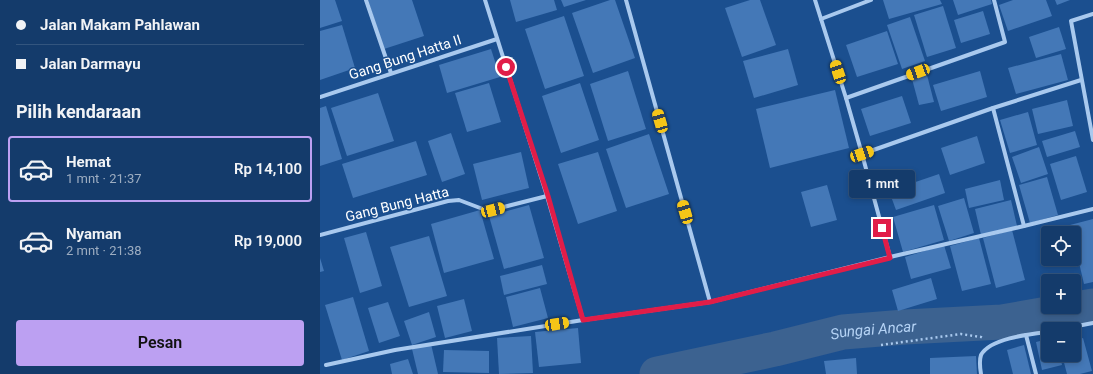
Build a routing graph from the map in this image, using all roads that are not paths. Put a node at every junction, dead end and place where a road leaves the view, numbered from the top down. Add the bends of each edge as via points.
1 (366, 0) edge
2 (485, 0) edge
3 (626, 0) edge
4 (815, 0) edge
5 (871, 0) edge
6 (994, 0) edge
7 (1093, 14) edge
8 (821, 19) junction
9 (497, 39) junction
10 (391, 73) junction
11 (1081, 80) junction
12 (320, 97) edge
13 (846, 98) junction
14 (993, 108) junction
15 (1093, 140) edge
16 (862, 154) junction
17 (548, 196) junction
18 (1093, 208) edge
19 (1024, 226) junction
20 (320, 235) edge
21 (890, 258) junction
22 (710, 302) junction
23 (583, 320) junction
24 (1093, 323) edge
25 (1081, 325) edge
26 (1041, 333) edge
27 (1026, 335) junction
28 (326, 365) dead end
29 (981, 374) edge
30 (1036, 374) edge

1 - 10 street
2 - 9 street
3 - 22 street
4 - 8 street
5 - 8 street
6 - 13 street via 1005,42
7 - 11 street via 1071,21
8 - 13 street
9 - 10 street, Gang Bung Hatta II
9 - 17 street
10 - 12 street, Gang Bung Hatta II
11 - 14 street
11 - 15 street
13 - 16 street
14 - 16 street
14 - 19 street
16 - 21 street
17 - 20 street, Gang Bung Hatta via 488,211 459,200 448,201
17 - 23 street
18 - 19 street
19 - 21 street
21 - 22 street
22 - 23 street
23 - 28 street via 395,350
24 - 25 street
26 - 27 street
27 - 29 street via 1005,340 984,351 980,362
27 - 30 street

